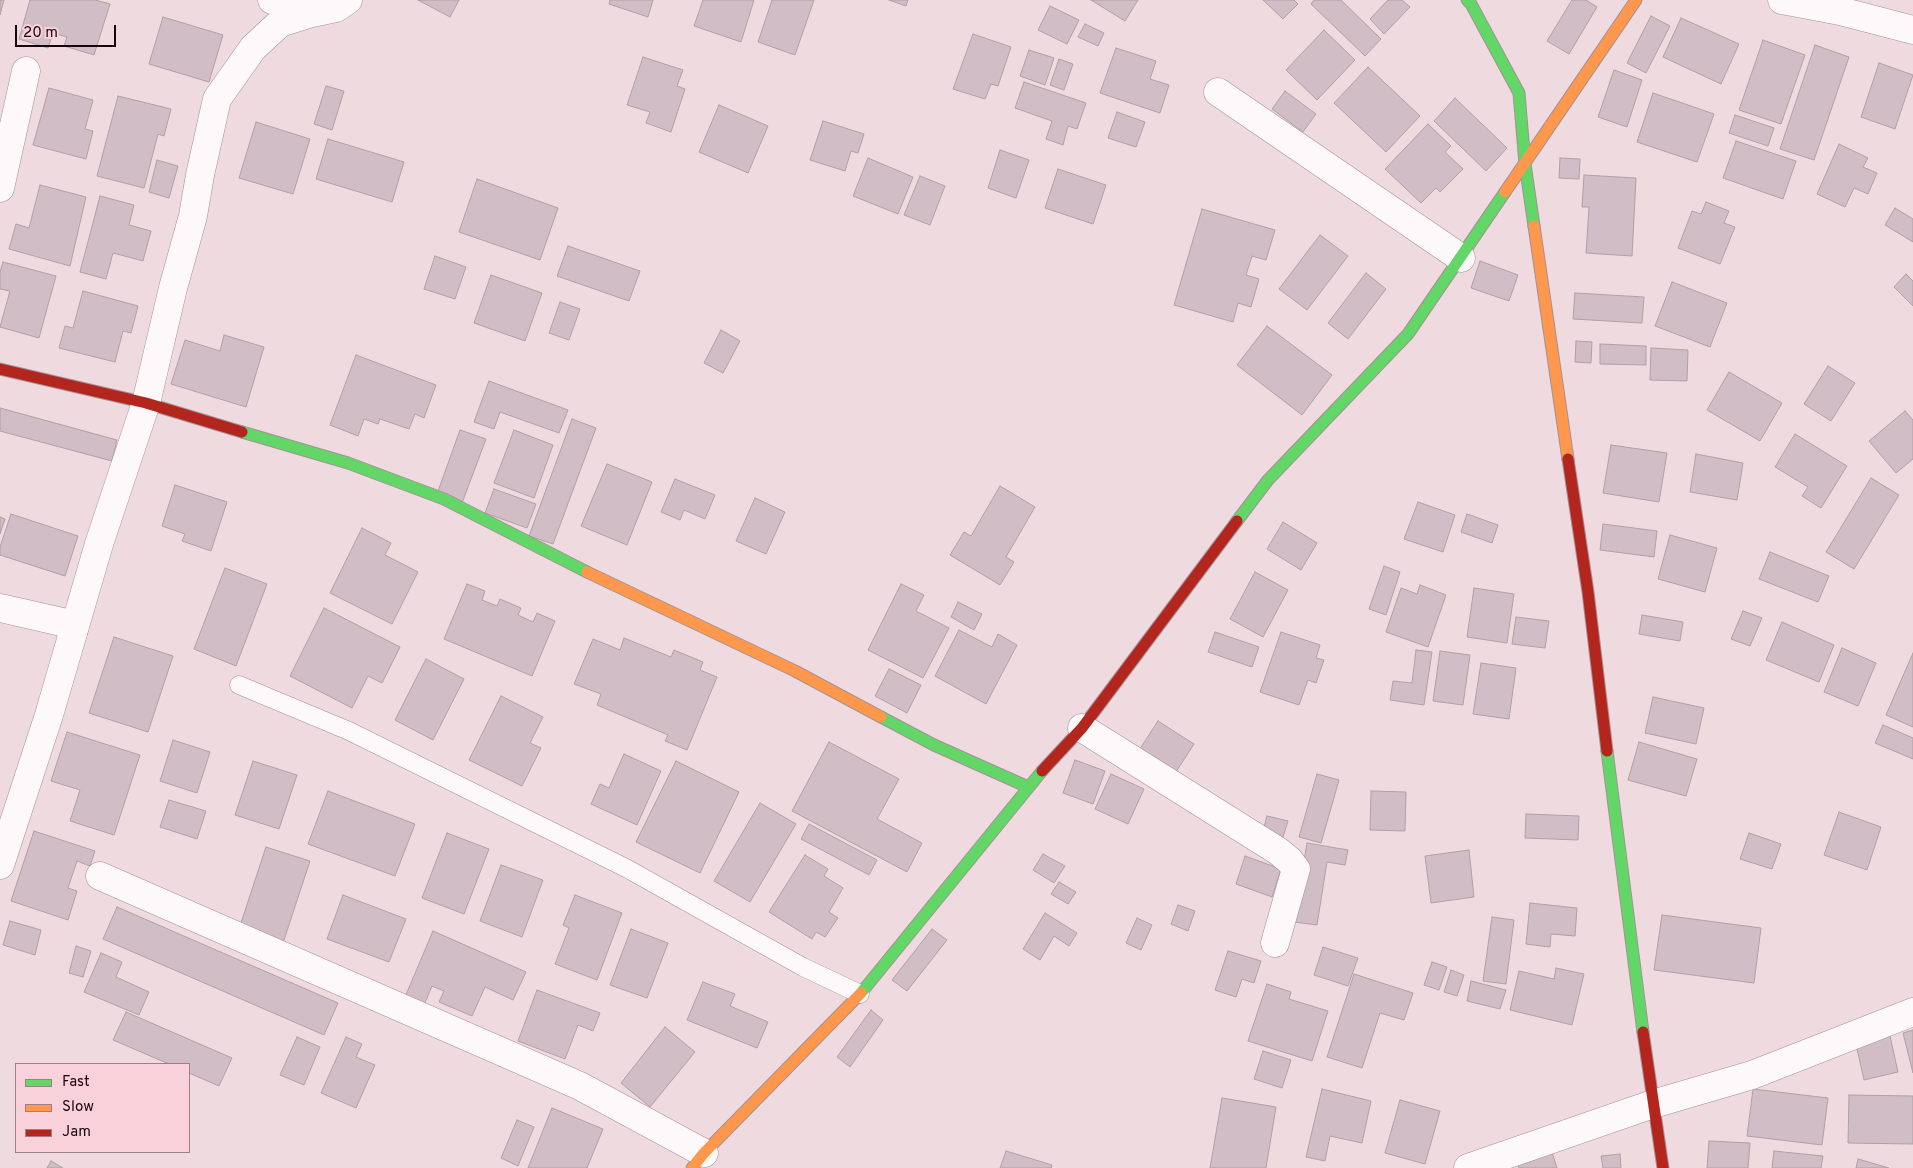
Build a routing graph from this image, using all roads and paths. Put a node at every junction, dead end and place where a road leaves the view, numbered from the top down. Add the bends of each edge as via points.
1 (272, 0) edge
2 (348, 0) edge
3 (1467, 0) edge
4 (1636, 0) edge
5 (1782, 0) edge
6 (312, 13) junction
7 (1913, 30) edge
8 (26, 71) dead end
9 (1218, 92) dead end
10 (1525, 164) junction
11 (0, 188) edge
12 (1461, 258) junction
13 (0, 369) edge
14 (146, 403) junction
15 (0, 608) edge
16 (75, 625) junction
17 (239, 685) dead end
18 (1082, 728) junction
19 (1028, 787) junction
20 (0, 864) edge
21 (100, 876) dead end
22 (1275, 942) dead end
23 (860, 994) junction
24 (1913, 1012) edge
25 (1653, 1104) junction
26 (698, 1161) edge
27 (1468, 1168) edge
28 (1663, 1168) edge

1 - 6 street
2 - 6 street via 336,8
3 - 10 street via 1519,93
4 - 10 street
5 - 7 street via 1840,10
6 - 14 street via 280,23 253,48 217,99 193,216
8 - 11 street
9 - 12 street
10 - 12 street
10 - 25 street via 1588,592
12 - 18 street via 1408,334 1268,480
13 - 14 street
14 - 16 street
14 - 19 street via 348,463 444,500 794,670 934,746
15 - 16 street
16 - 20 street
17 - 23 lane via 350,732 626,868 803,967
18 - 19 street
18 - 22 street via 1290,860 1296,869
19 - 23 street
21 - 26 street via 580,1086
23 - 26 street
24 - 25 street via 1752,1075
25 - 27 street
25 - 28 street

